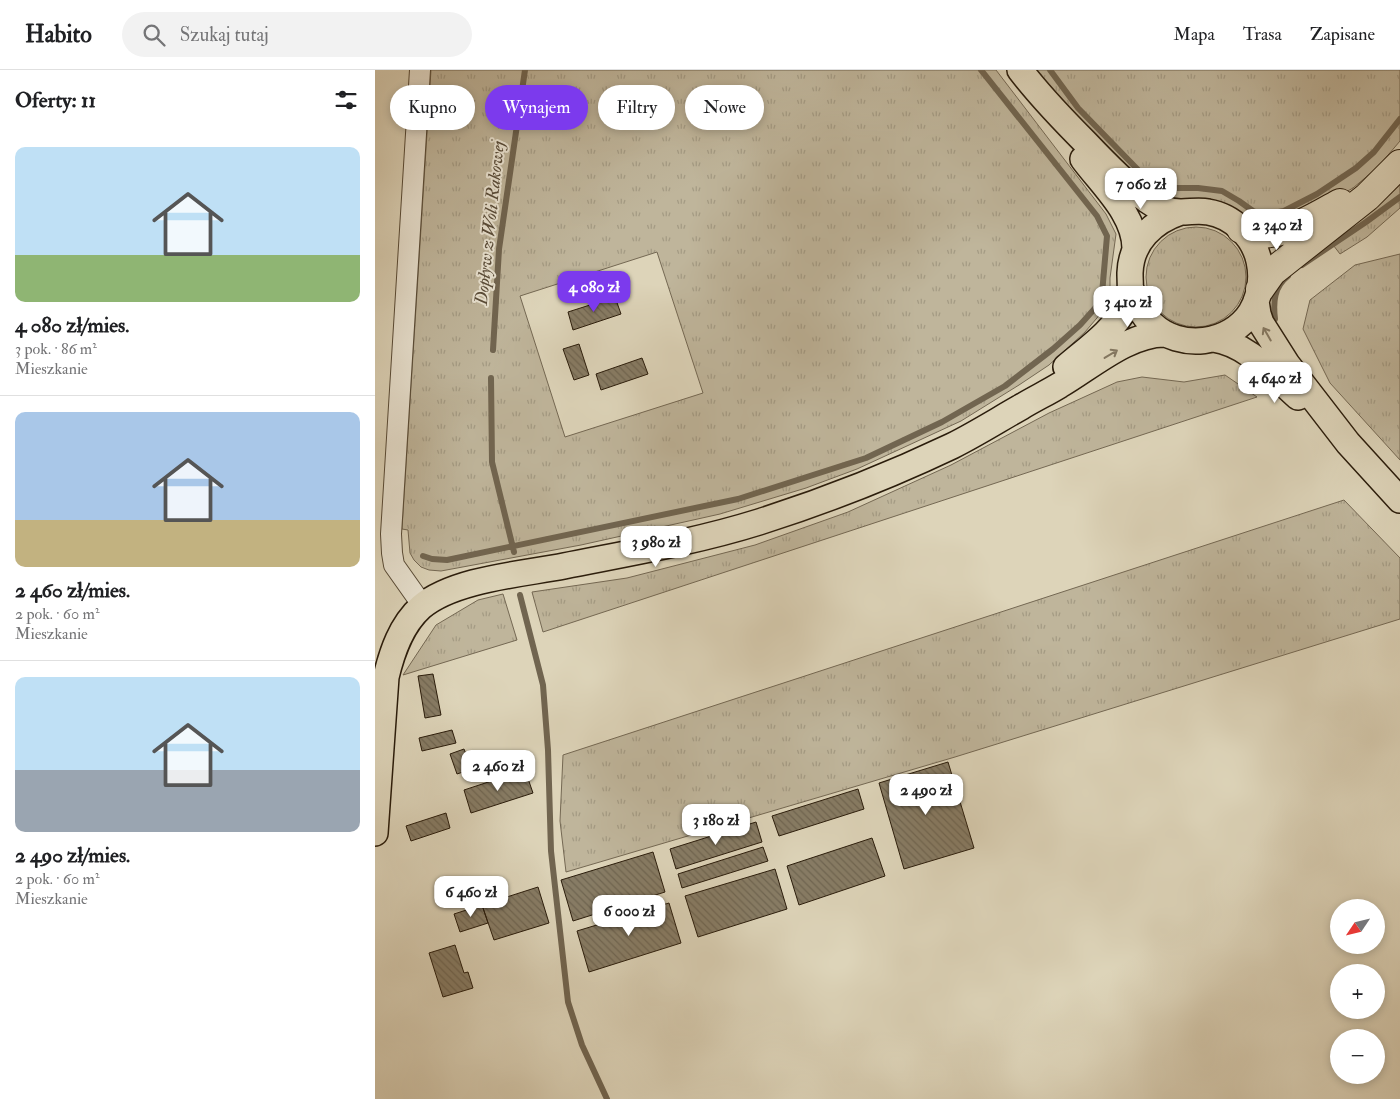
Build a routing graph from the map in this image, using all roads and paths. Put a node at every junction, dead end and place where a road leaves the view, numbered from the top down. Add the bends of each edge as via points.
1 (420, 70) edge
2 (1020, 70) edge
3 (1045, 101) junction
4 (1392, 171) edge
5 (1181, 212) junction
6 (1241, 229) junction
7 (1135, 250) junction
8 (1131, 289) junction
9 (1258, 295) junction
10 (1166, 334) junction
11 (1213, 339) junction
12 (1023, 405) junction
13 (1348, 443) junction
14 (1400, 500) edge
15 (423, 606) junction
16 (375, 833) edge

1 - 15 street via 391,534 394,565
2 - 3 main road
3 - 5 main road via 1143,197 1162,208
3 - 7 main road via 1073,145 1125,214 1133,232
4 - 6 highway via 1291,228 1271,234
4 - 9 highway via 1367,198 1277,267
5 - 6 main road via 1210,212 1223,216
5 - 7 main road via 1153,226
6 - 9 main road via 1258,255 1261,267
7 - 8 main road via 1130,270
8 - 10 main road via 1144,316
8 - 12 main road via 1127,305 1114,323
9 - 11 main road via 1250,313 1235,328
13 -> 9 main road via 1271,341 1261,323
10 - 11 main road via 1189,341
12 -> 10 main road via 1129,343 1149,335
11 - 13 main road via 1234,345 1252,356
12 - 15 main road via 953,445 806,507 741,528 675,544 480,582 448,592
13 - 14 main road
15 - 16 main road via 400,636 386,677

